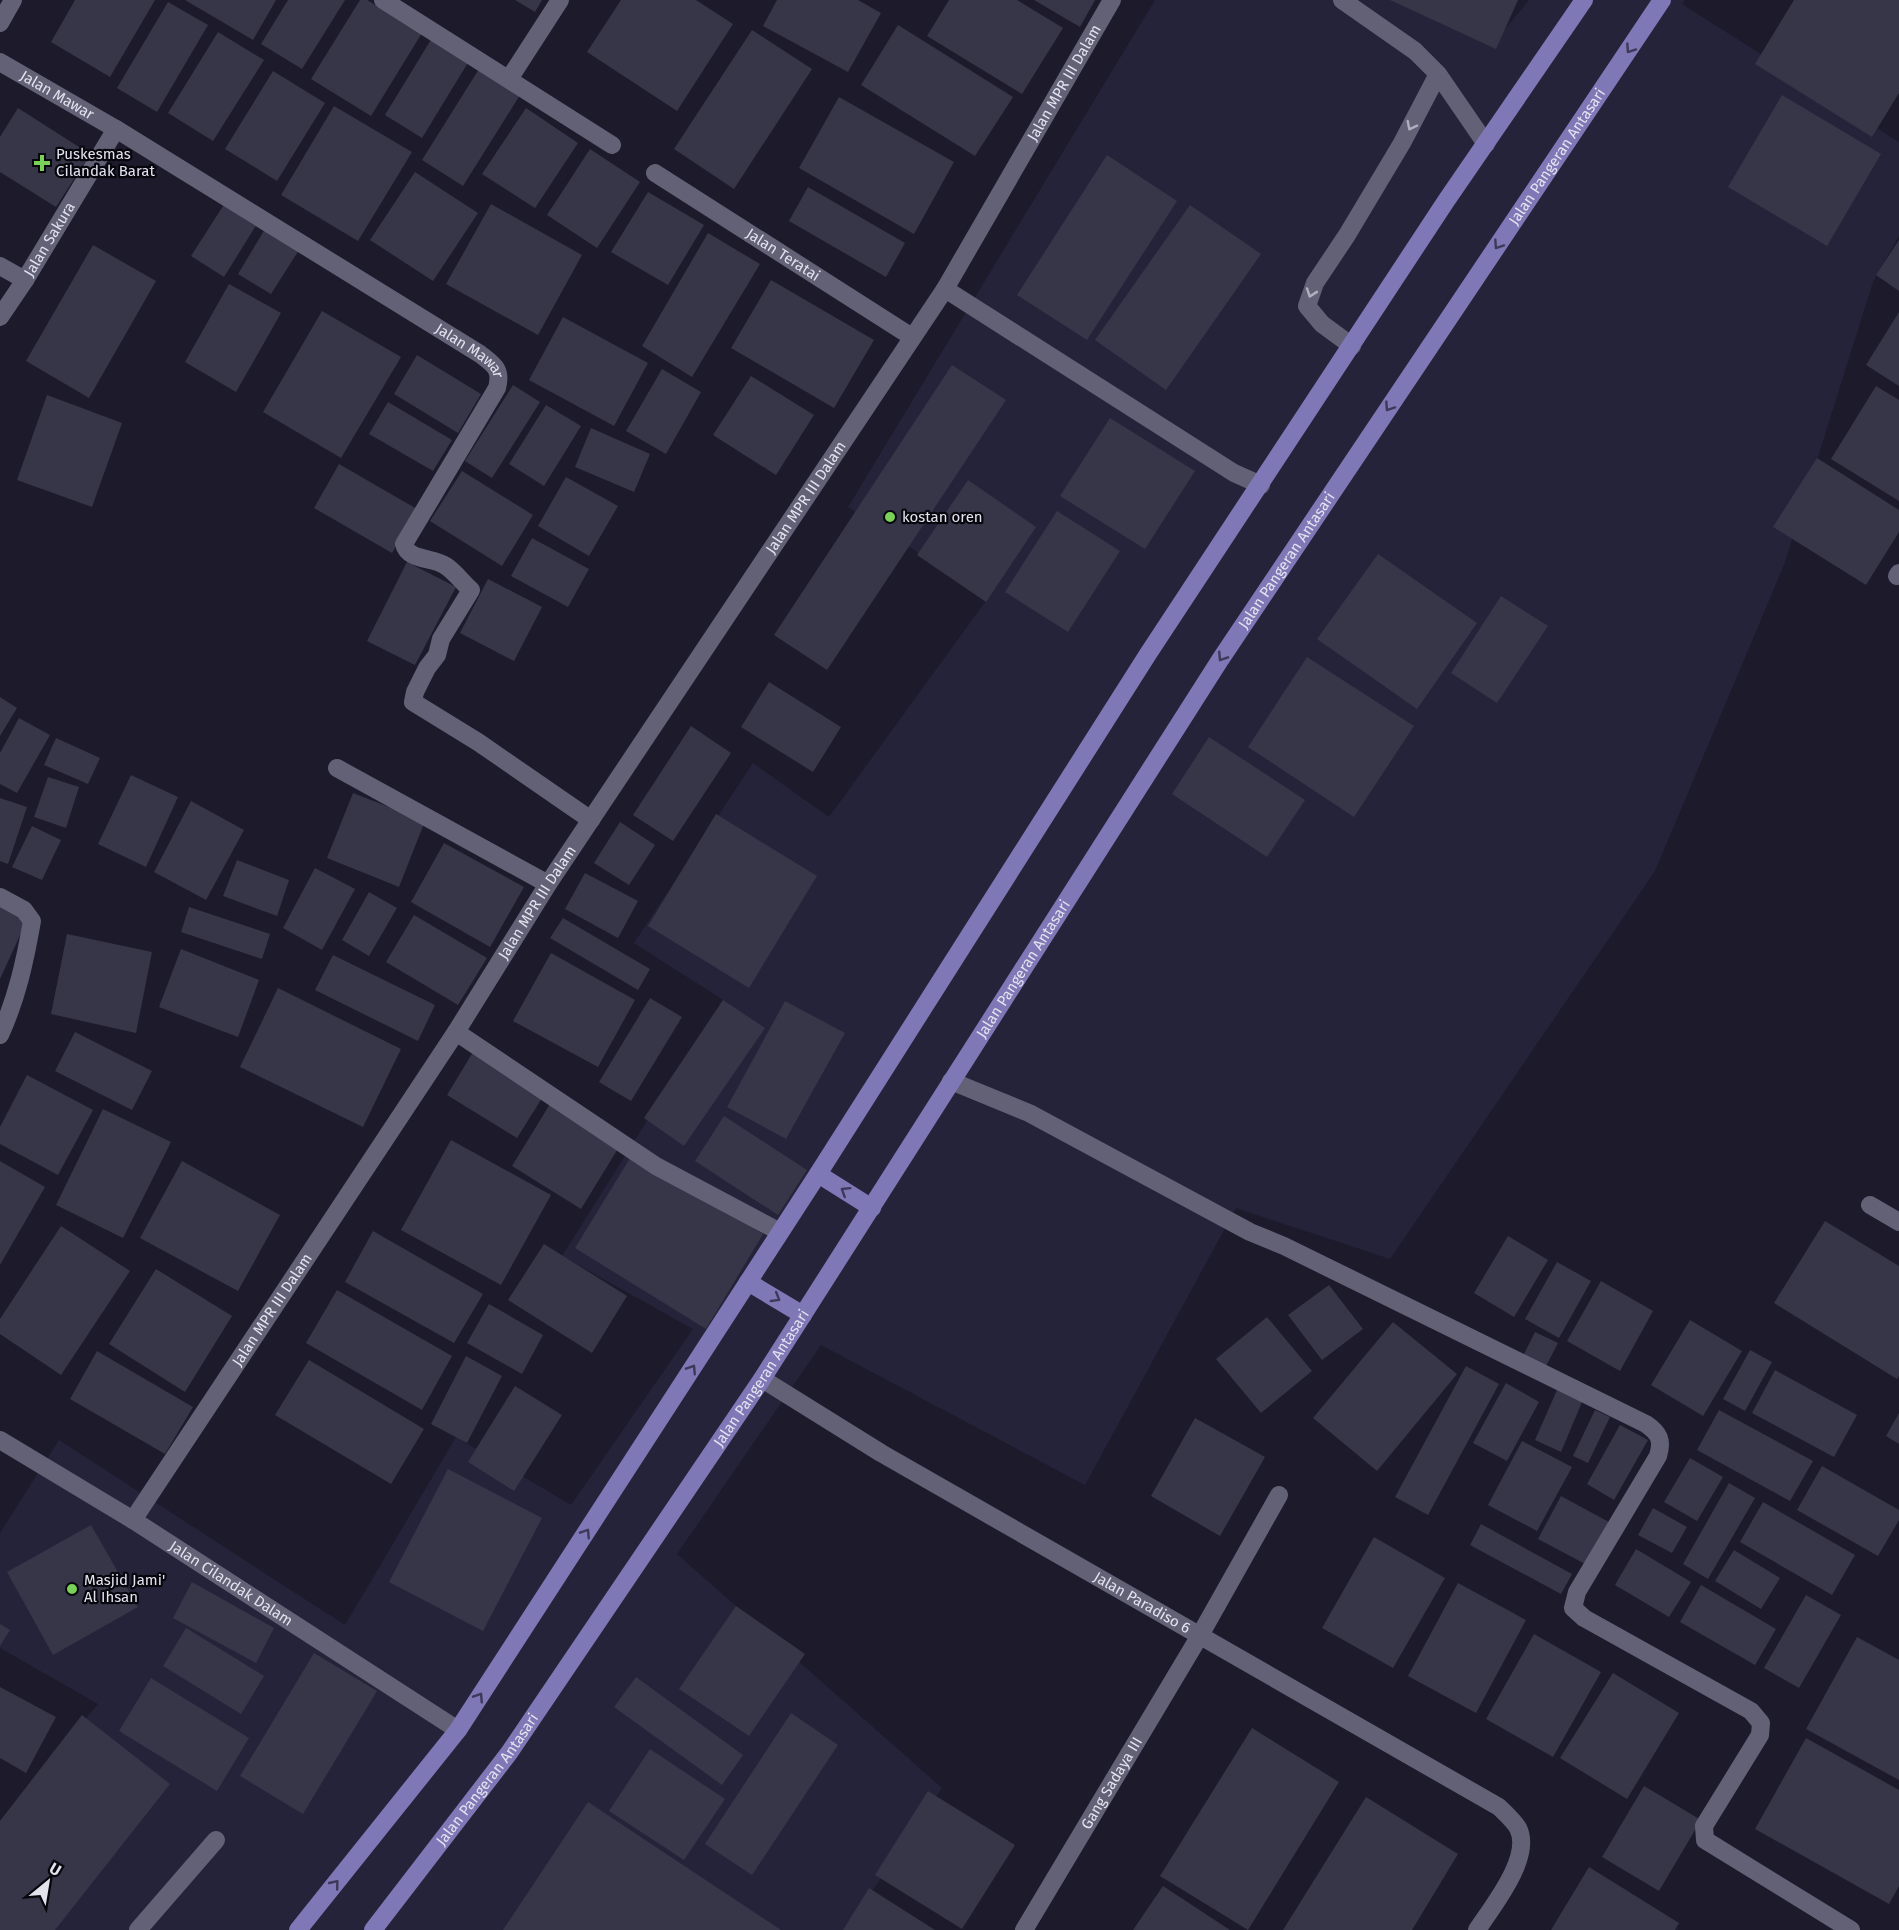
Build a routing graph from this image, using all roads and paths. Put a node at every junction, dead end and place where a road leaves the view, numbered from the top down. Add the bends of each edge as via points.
1 (13, 0) edge
2 (383, 0) edge
3 (560, 0) edge
4 (1112, 0) edge
5 (1342, 0) edge
6 (1584, 0) edge
7 (1662, 0) edge
8 (0, 23) edge
9 (0, 62) edge
10 (1438, 74) junction
11 (509, 79) junction
12 (116, 129) junction
13 (1486, 144) junction
14 (612, 145) dead end
15 (655, 173) dead end
16 (0, 266) edge
17 (25, 280) junction
18 (945, 289) junction
19 (0, 317) edge
20 (912, 337) junction
21 (1352, 346) junction
22 (1261, 485) junction
23 (337, 768) dead end
24 (591, 820) junction
25 (548, 884) junction
26 (0, 897) edge
27 (456, 1032) junction
28 (0, 1035) edge
29 (951, 1081) junction
30 (818, 1174) junction
31 (1870, 1205) dead end
32 (872, 1208) junction
33 (1899, 1222) edge
34 (780, 1232) junction
35 (748, 1282) junction
36 (803, 1315) junction
37 (762, 1379) junction
38 (0, 1440) edge
39 (1280, 1495) dead end
40 (133, 1520) junction
41 (1199, 1636) junction
42 (458, 1730) junction
43 (216, 1840) dead end
44 (140, 1930) edge
45 (298, 1930) edge
46 (373, 1930) edge
47 (1024, 1930) edge
48 (1477, 1930) edge
49 (1851, 1930) edge

1 - 8 street
2 - 11 street
3 - 11 street
4 - 18 street, Jalan MPR III Dalam
5 - 10 street via 1415,51
6 - 13 main road
7 -> 29 main road, Jalan Pangeran Antasari via 1220,660
9 - 12 street, Jalan Mawar
10 - 13 street
10 -> 21 street via 1396,153 1315,282 1307,306 1322,324
11 - 14 street
12 - 17 street, Jalan Sakura
12 - 24 street, Jalan Mawar via 480,354 496,368 497,388 404,544 408,552 445,565 471,590 441,639 413,702
13 - 21 main road
15 - 20 street, Jalan Teratai
16 - 17 street
17 - 19 street, Jalan Sakura
18 - 20 street, Jalan MPR III Dalam
18 - 22 street via 1234,473
20 - 24 street, Jalan MPR III Dalam
21 - 22 main road
22 - 30 main road via 1148,654
23 - 25 street
24 - 25 street, Jalan MPR III Dalam
25 - 27 street, Jalan MPR III Dalam
26 - 28 street via 24,910 32,921 24,966
27 - 34 street via 656,1166
27 - 40 street, Jalan MPR III Dalam
29 - 32 main road, Jalan Pangeran Antasari
29 - 49 street via 1029,1113 1250,1232 1657,1432 1662,1443 1658,1456 1577,1592 1573,1608 1584,1618 1751,1711 1761,1723 1760,1735 1704,1826 1705,1840
32 -> 30 main road
30 - 34 main road
31 - 33 street
32 - 36 main road, Jalan Pangeran Antasari
34 - 35 main road
35 -> 36 main road
42 -> 35 main road
36 - 37 main road, Jalan Pangeran Antasari
37 - 41 street, Jalan Paradiso 6 via 881,1453
37 - 46 main road, Jalan Pangeran Antasari via 509,1753
38 - 40 street, Jalan Cilandak Dalam
39 - 41 street, Gang Sadaya III
40 - 42 street, Jalan Cilandak Dalam
41 - 47 street, Gang Sadaya III
41 - 48 street, Jalan Paradiso 6 via 1499,1807 1519,1829 1521,1852 1515,1872
45 -> 42 main road
43 - 44 street

